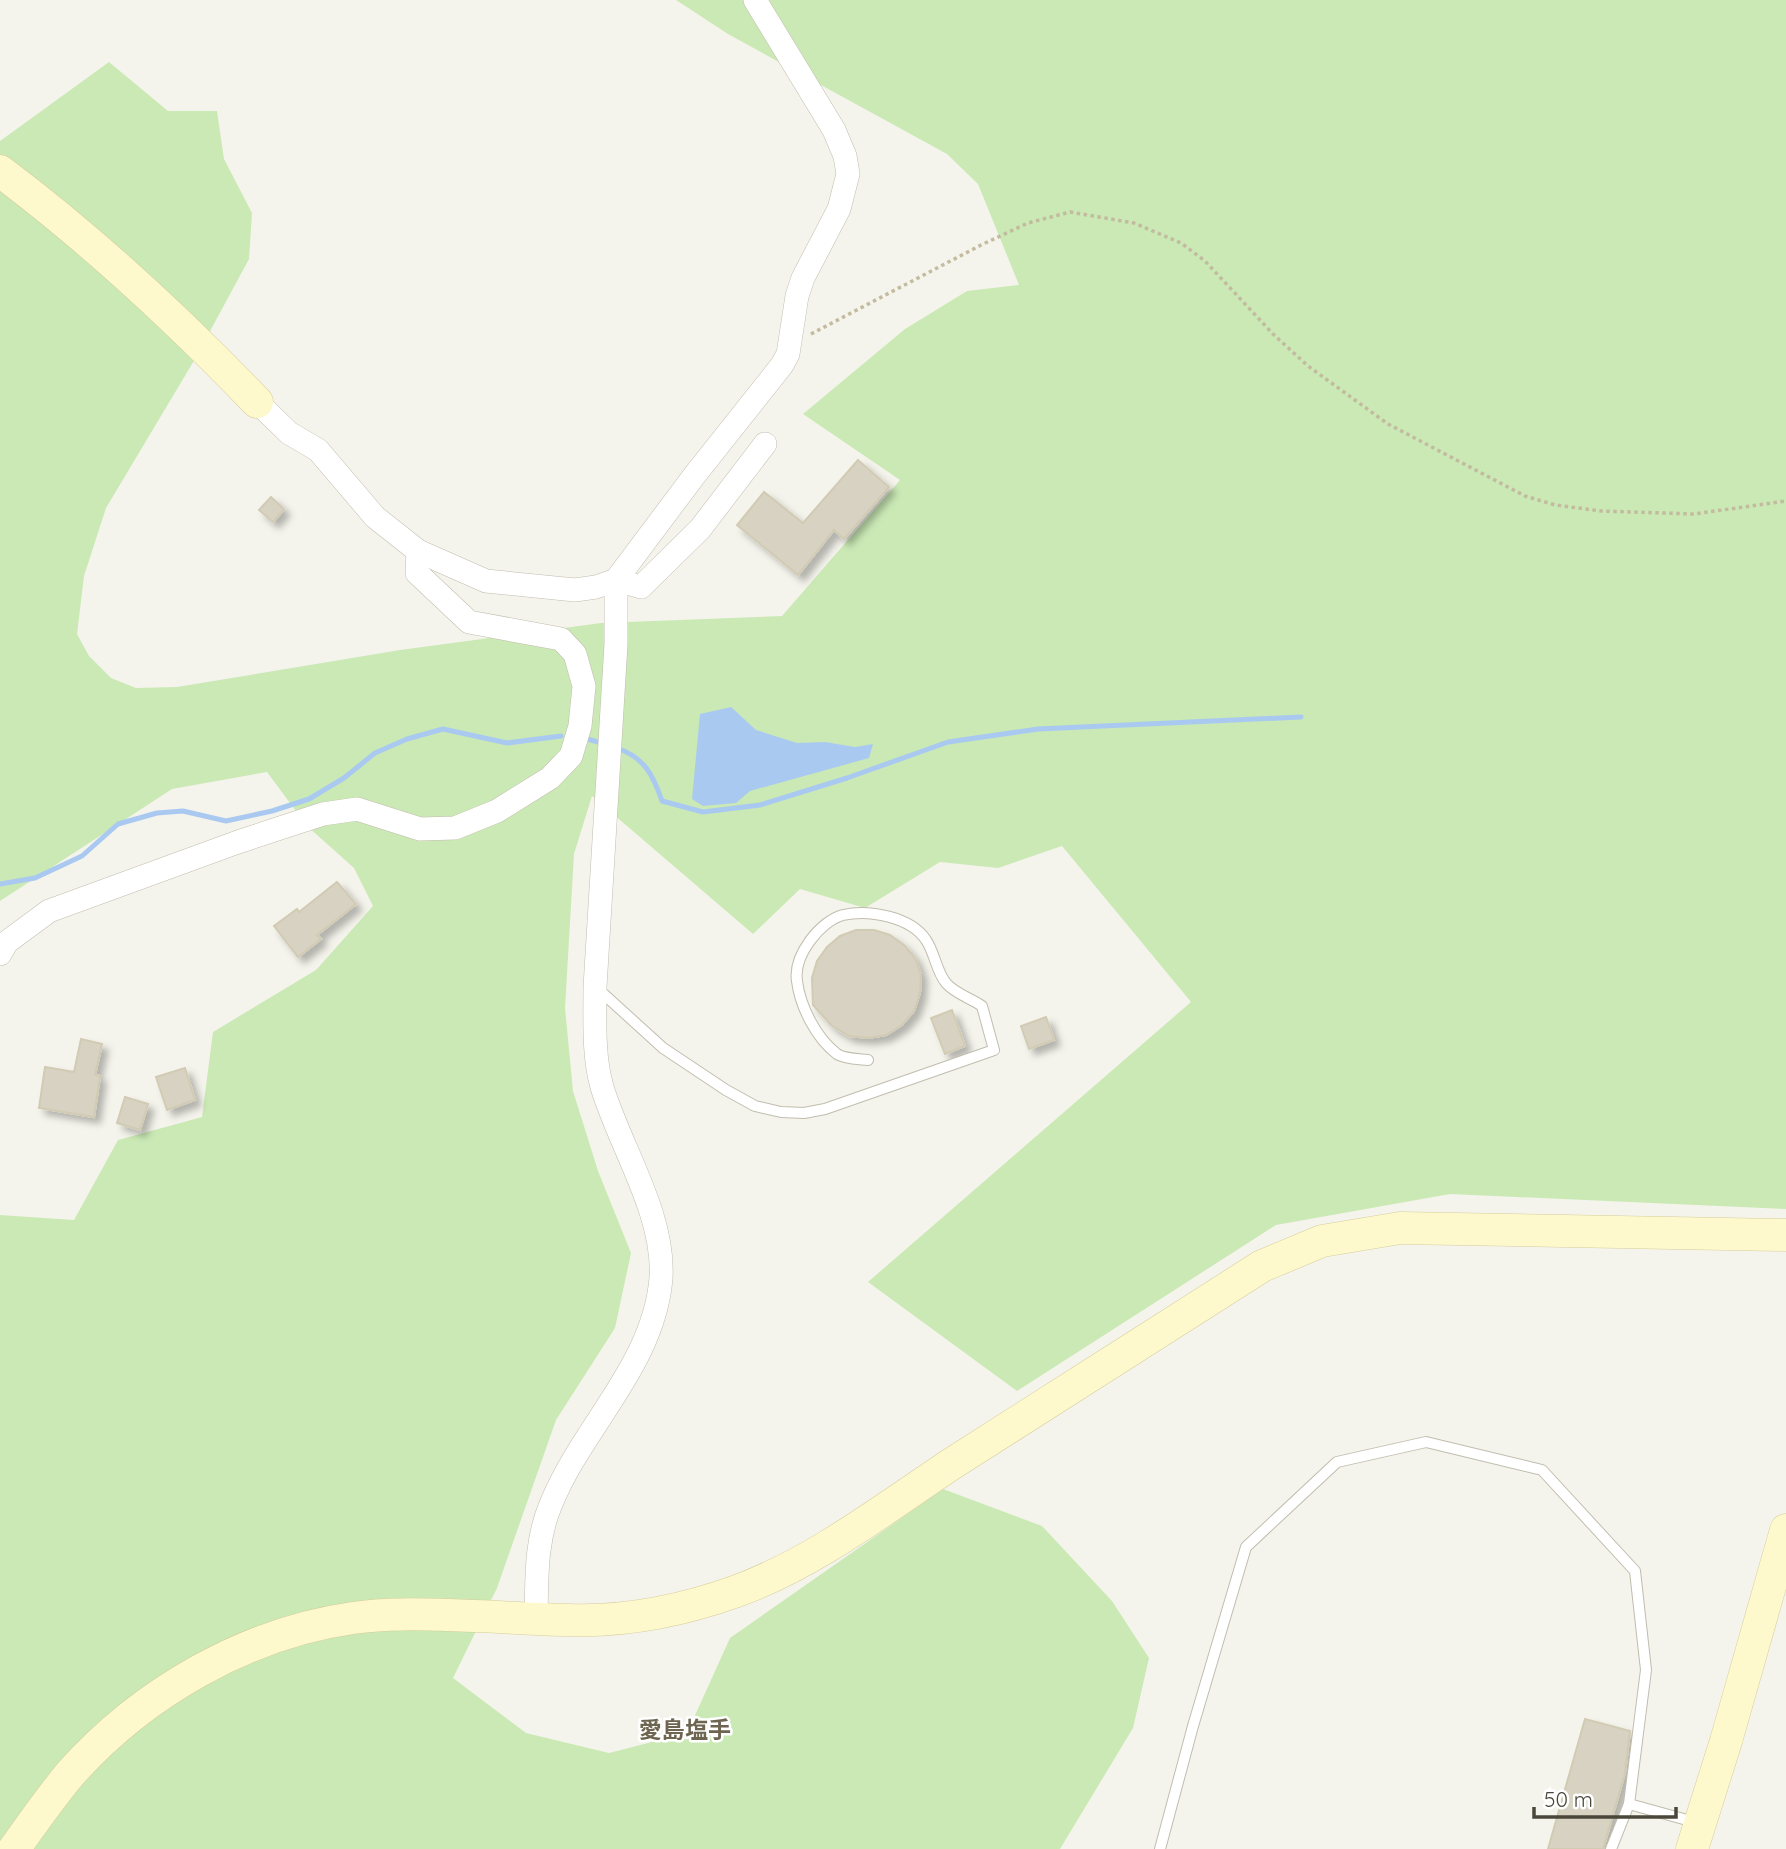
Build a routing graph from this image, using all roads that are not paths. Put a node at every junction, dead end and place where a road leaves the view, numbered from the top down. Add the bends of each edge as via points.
1 (755, 0) edge
2 (0, 171) edge
3 (257, 402) joint
4 (765, 444) dead end
5 (418, 551) junction
6 (616, 580) junction
7 (0, 954) edge
8 (595, 987) junction
9 (868, 1060) dead end
10 (1786, 1235) edge
11 (1786, 1530) edge
12 (536, 1619) junction
13 (1629, 1804) junction
14 (1696, 1836) edge
15 (14, 1849) edge
16 (1160, 1849) edge
17 (1611, 1849) edge

1 - 6 street via 834,130 848,174 839,209 803,278 782,365
2 - 3 street via 130,277
3 - 5 street via 289,433 318,450 375,517
4 - 6 street via 700,529 641,587
5 - 6 street via 486,581 575,590
5 - 7 street via 417,573 468,622 561,639 575,654 584,686 580,726 571,756 550,778 497,811 455,828 420,829 357,809 323,814 49,911 7,942
6 - 8 street
8 - 9 lane via 663,1048 755,1106 804,1113 825,1109 994,1051 982,1006 947,985 925,937 888,916 842,915 823,925 808,942 796,978 819,1035 839,1056
8 - 12 street via 600,1083 650,1212 661,1253 661,1277 646,1338 551,1504 538,1556
10 - 12 street via 1400,1228 1322,1241 1262,1266 781,1572 738,1591 657,1613 608,1619
11 - 14 street
12 - 15 street via 355,1618 286,1632 211,1664 130,1717 72,1772
13 - 14 lane
13 - 16 lane via 1646,1670 1635,1571 1542,1470 1426,1442 1337,1462 1246,1548
13 - 17 lane

